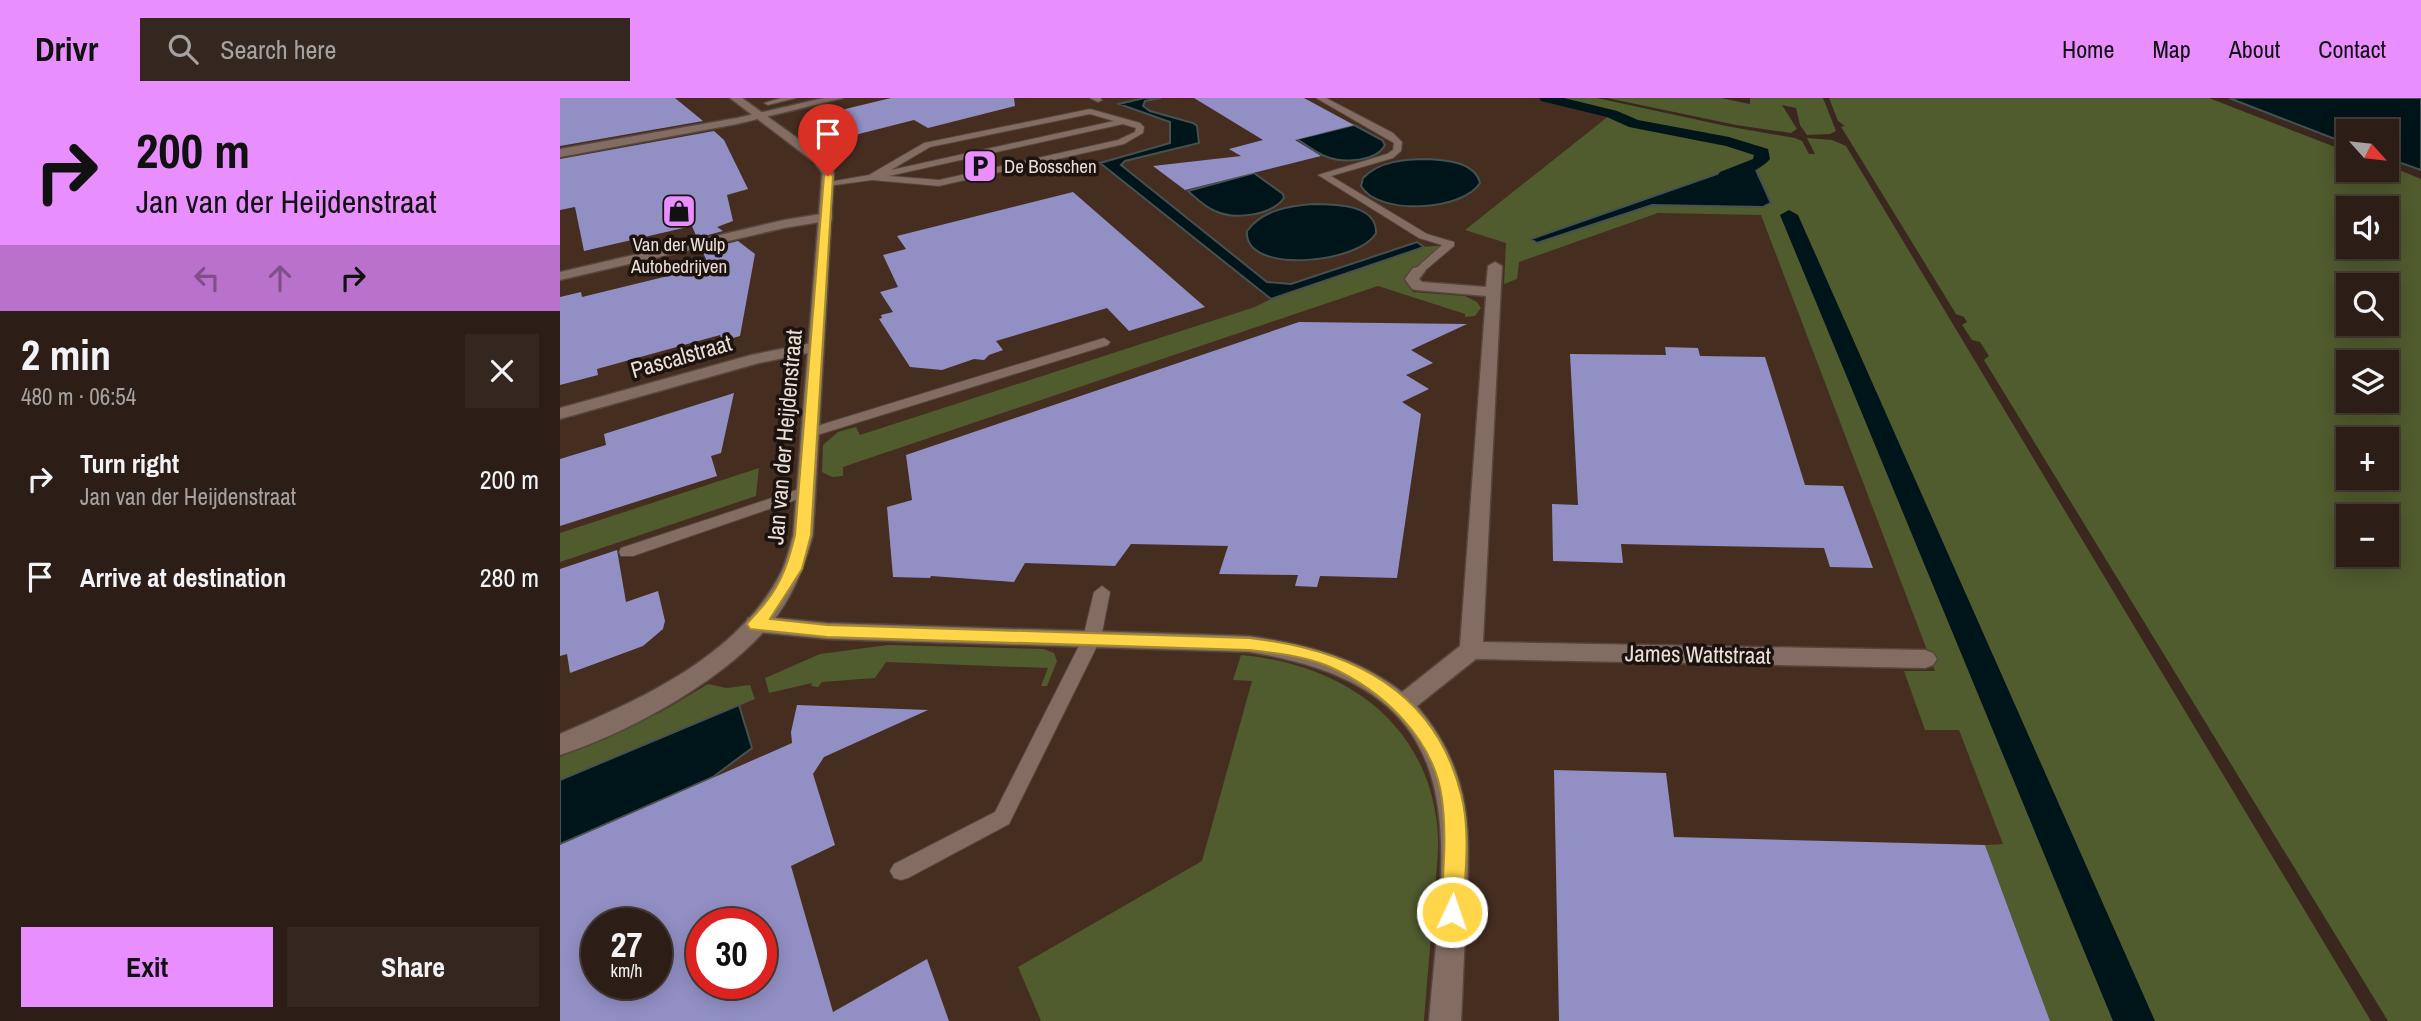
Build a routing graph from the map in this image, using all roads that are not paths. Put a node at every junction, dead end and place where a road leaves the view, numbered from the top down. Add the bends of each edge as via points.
1 (735, 98) edge
2 (792, 98) edge
3 (838, 98) edge
4 (1320, 98) edge
5 (803, 106) junction
6 (764, 110) junction
7 (1124, 121) junction
8 (560, 153) edge
9 (872, 177) junction
10 (828, 183) junction
11 (827, 217) junction
12 (1495, 266) dead end
13 (1418, 271) joint
14 (560, 276) edge
15 (1493, 292) junction
16 (1104, 342) dead end
17 (816, 346) junction
18 (560, 414) edge
19 (809, 433) junction
20 (805, 492) junction
21 (627, 552) dead end
22 (1102, 592) dead end
23 (756, 624) junction
24 (1093, 638) junction
25 (1471, 650) junction
26 (1925, 659) dead end
27 (1401, 706) junction
28 (560, 745) edge
29 (901, 872) dead end
30 (1445, 1021) edge

1 - 6 street
2 - 5 lane
2 - 6 lane
3 - 5 street
4 - 13 lane via 1398,142 1390,156 1323,175 1423,236 1450,244
5 - 6 street
6 - 8 street
6 - 10 street via 818,159 827,171
7 - 9 lane
7 - 9 lane via 1087,111 930,144
7 - 9 lane via 1140,130 1127,140 949,181
9 - 10 lane
10 - 11 street, Jan van der Heijdenstraat
11 - 14 street
11 - 17 street, Jan van der Heijdenstraat
12 - 15 street
13 - 15 street via 1412,279 1422,287
15 - 25 street
16 - 19 lane
17 - 18 street, Pascalstraat
17 - 19 street, Jan van der Heijdenstraat
19 - 20 street, Jan van der Heijdenstraat
20 - 21 lane
20 - 23 street, Jan van der Heijdenstraat via 797,560 780,595
22 - 24 lane
23 - 24 street via 827,631
23 - 28 street, Jan van der Heijdenstraat via 727,652 677,686 622,718
24 - 27 street via 1249,644 1304,652 1362,675
24 - 29 lane via 1002,818
25 - 26 street, James Wattstraat
25 - 27 street
27 - 30 street via 1433,746 1455,815

